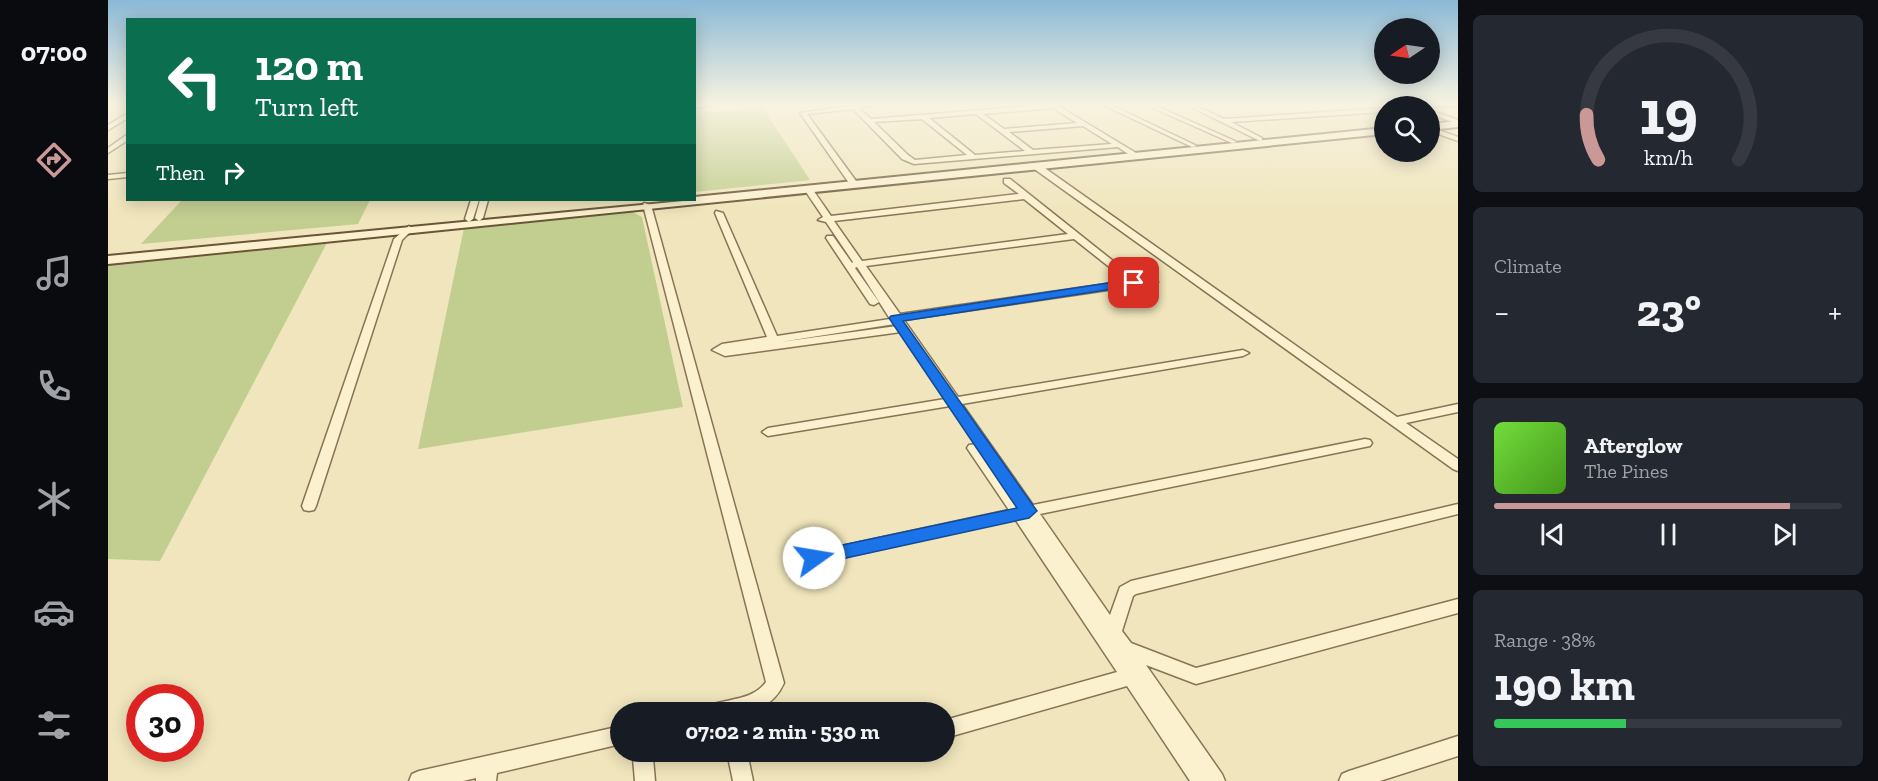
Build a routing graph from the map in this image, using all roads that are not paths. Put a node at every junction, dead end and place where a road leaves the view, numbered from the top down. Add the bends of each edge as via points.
1 (121, 140) edge
2 (823, 140) edge
3 (888, 140) edge
4 (953, 140) edge
5 (1015, 140) edge
6 (1111, 140) edge
7 (1182, 140) edge
8 (1230, 140) edge
9 (1247, 140) edge
10 (1270, 140) edge
11 (1234, 142) junction
12 (1119, 145) junction
13 (1194, 146) junction
14 (108, 150) edge
15 (1032, 153) junction
16 (1134, 154) junction
17 (975, 158) junction
18 (1036, 166) junction
19 (126, 175) edge
20 (108, 177) edge
21 (852, 181) junction
22 (1006, 181) dead end
23 (804, 190) junction
24 (752, 193) junction
25 (1026, 196) junction
26 (696, 197) edge
27 (696, 199) edge
28 (475, 201) edge
29 (483, 201) edge
30 (655, 201) edge
31 (681, 201) edge
32 (646, 205) junction
33 (720, 213) dead end
34 (474, 218) junction
35 (822, 220) junction
36 (397, 235) junction
37 (1074, 236) junction
38 (108, 255) edge
39 (108, 260) edge
40 (854, 265) junction
41 (1153, 282) dead end
42 (1134, 283) junction
43 (895, 324) junction
44 (1243, 353) dead end
45 (949, 403) junction
46 (1458, 408) edge
47 (1396, 422) junction
48 (768, 432) dead end
49 (1365, 443) dead end
50 (1458, 466) edge
51 (309, 506) dead end
52 (1458, 509) edge
53 (1024, 512) junction
54 (814, 558) dead end
55 (1458, 606) edge
56 (1113, 633) junction
57 (1124, 648) junction
58 (1136, 675) junction
59 (758, 702) edge
60 (955, 726) edge
61 (610, 738) edge
62 (1458, 746) edge
63 (643, 762) edge
64 (739, 762) edge
65 (487, 774) edge
66 (420, 781) edge
67 (645, 781) edge
68 (743, 781) edge
69 (1202, 781) edge
70 (1215, 781) edge
71 (1349, 781) edge

1 - 14 street
2 - 21 street
3 - 17 street via 914,162
4 - 17 street
5 - 15 street
6 - 12 street
7 - 13 street
8 - 11 street
9 - 11 street
10 - 16 street
11 - 13 street
12 - 15 street
12 - 16 street
13 - 16 street
15 - 17 street
16 - 18 street
16 - 21 street
18 - 23 street
18 - 47 street
19 - 20 street
21 - 24 street
22 - 25 street
23 - 24 street
23 - 35 street
24 - 26 street
24 - 27 street
25 - 35 street
25 - 37 street
28 - 34 street
29 - 34 street
30 - 34 street
31 - 32 street
32 - 36 street via 409,229
32 - 59 street via 775,683 770,694
33 - 43 street via 775,343
34 - 38 street
35 - 40 street
36 - 39 street
36 - 51 street
37 - 40 street
37 - 42 street
40 - 43 street
41 - 42 street
42 - 43 street
43 - 45 street
44 - 45 street
45 - 48 street
45 - 53 street
46 - 47 street
47 - 50 street
49 - 53 street
52 - 56 street via 1131,588 1126,592
53 - 54 street
53 - 56 street
53 - 58 street
55 - 57 street via 1196,676
56 - 57 street
57 - 58 street
58 - 60 street
58 - 69 street
58 - 70 street
61 - 65 street
62 - 71 street
63 - 67 street
64 - 68 street
65 - 66 street

